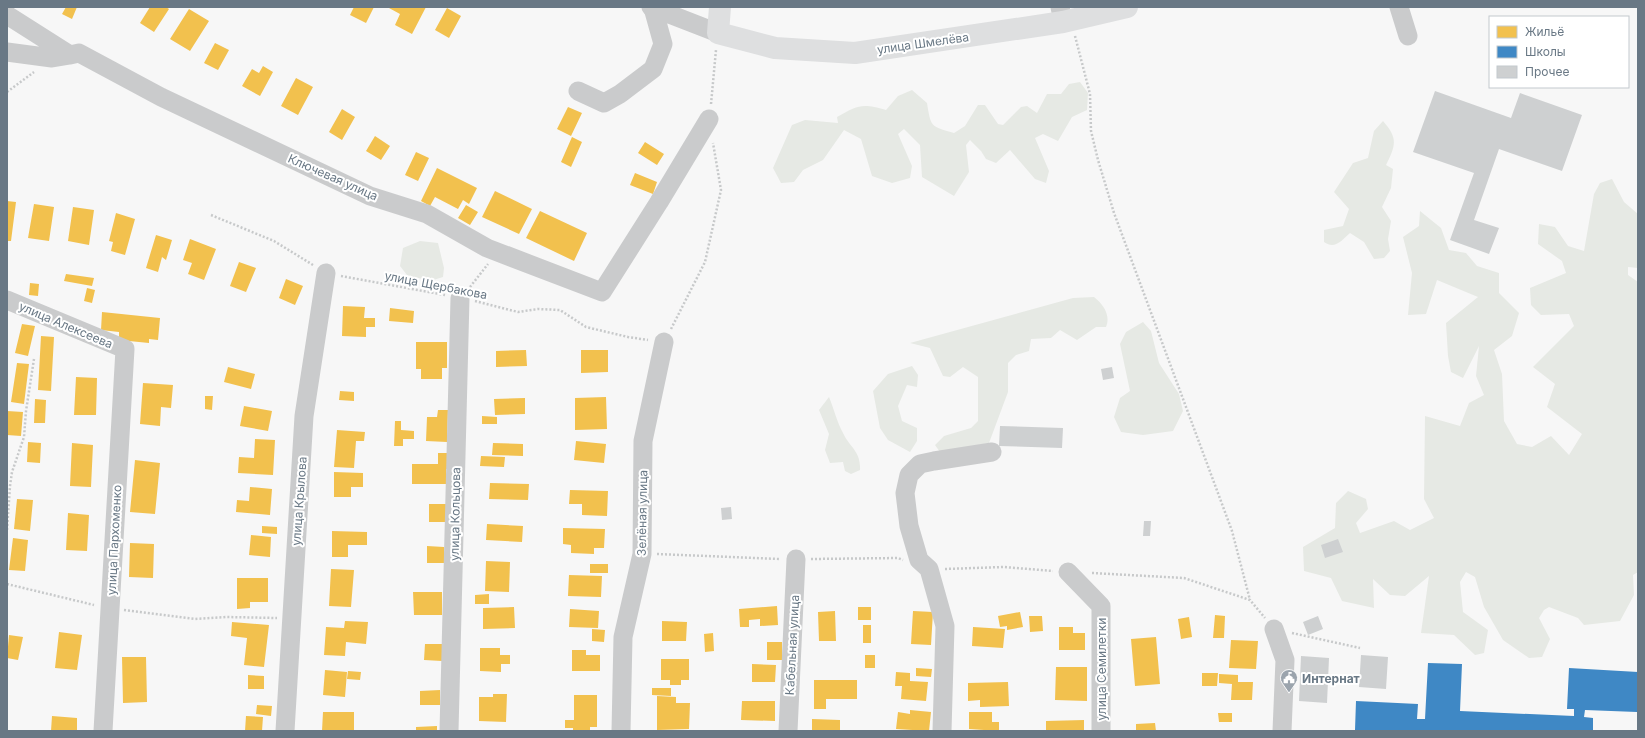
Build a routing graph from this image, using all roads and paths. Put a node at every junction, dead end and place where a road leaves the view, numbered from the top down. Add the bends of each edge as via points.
1 (652, 7) edge
2 (720, 7) edge
3 (1127, 7) edge
4 (1399, 7) edge
5 (7, 15) edge
6 (1064, 17) edge
7 (718, 33) junction
8 (1408, 36) dead end
9 (7, 52) edge
10 (61, 56) junction
11 (578, 91) dead end
12 (7, 92) edge
13 (709, 120) junction
14 (211, 215) dead end
15 (498, 252) junction
16 (326, 272) junction
17 (460, 298) junction
18 (7, 300) edge
19 (664, 342) junction
20 (125, 350) joint
21 (34, 359) dead end
22 (992, 452) dead end
23 (7, 530) edge
24 (642, 554) junction
25 (796, 559) junction
26 (904, 561) dead end
27 (928, 569) junction
28 (1068, 572) junction
29 (7, 584) edge
30 (1250, 600) junction
31 (110, 608) junction
32 (292, 618) junction
33 (1274, 629) junction
34 (1360, 648) dead end
35 (103, 731) edge
36 (284, 731) edge
37 (449, 731) edge
38 (621, 731) edge
39 (788, 731) edge
40 (942, 731) edge
41 (1101, 731) edge
42 (1282, 731) edge

1 - 7 street
1 - 11 street via 663,44 653,69 604,103
2 - 7 main road
3 - 6 main road, улица Шмелёва
4 - 8 street
5 - 10 street, Ключевая улица
6 - 7 main road, улица Шмелёва via 855,53 775,48
6 - 30 path via 1090,94 1092,131 1114,213 1232,531
7 - 13 path
9 - 10 street, Ключевая улица
10 - 12 path
10 - 15 street, Ключевая улица via 79,52 161,97 370,196 427,214
13 - 15 street, Ключевая улица via 602,292
13 - 19 path via 721,190 705,262
14 - 16 path, улица Щербакова via 274,241
15 - 17 path
16 - 17 path, улица Щербакова
16 - 32 street, улица Крылова via 304,416
17 - 19 path, улица Щербакова via 518,312 538,309 560,310 586,327
17 - 37 street, улица Кольцова
18 - 20 street, улица Алексеева
19 - 24 street, Зелёная улица via 643,441
20 - 31 street, улица Пархоменко
21 - 23 path via 24,437 12,472
22 - 27 street via 920,464 909,475 905,493 909,526 919,560
24 - 25 path
24 - 38 street, Зелёная улица via 623,637
25 - 26 path via 898,558
25 - 39 street, Кабельная улица
27 - 28 path via 1004,567
27 - 40 street via 945,626
28 - 30 path via 1184,578
28 - 41 street, улица Семилетки via 1101,606
29 - 31 path
30 - 33 path
31 - 32 path via 196,619
31 - 35 street, улица Пархоменко
32 - 36 street, улица Крылова
33 - 34 path
33 - 42 street via 1285,660

